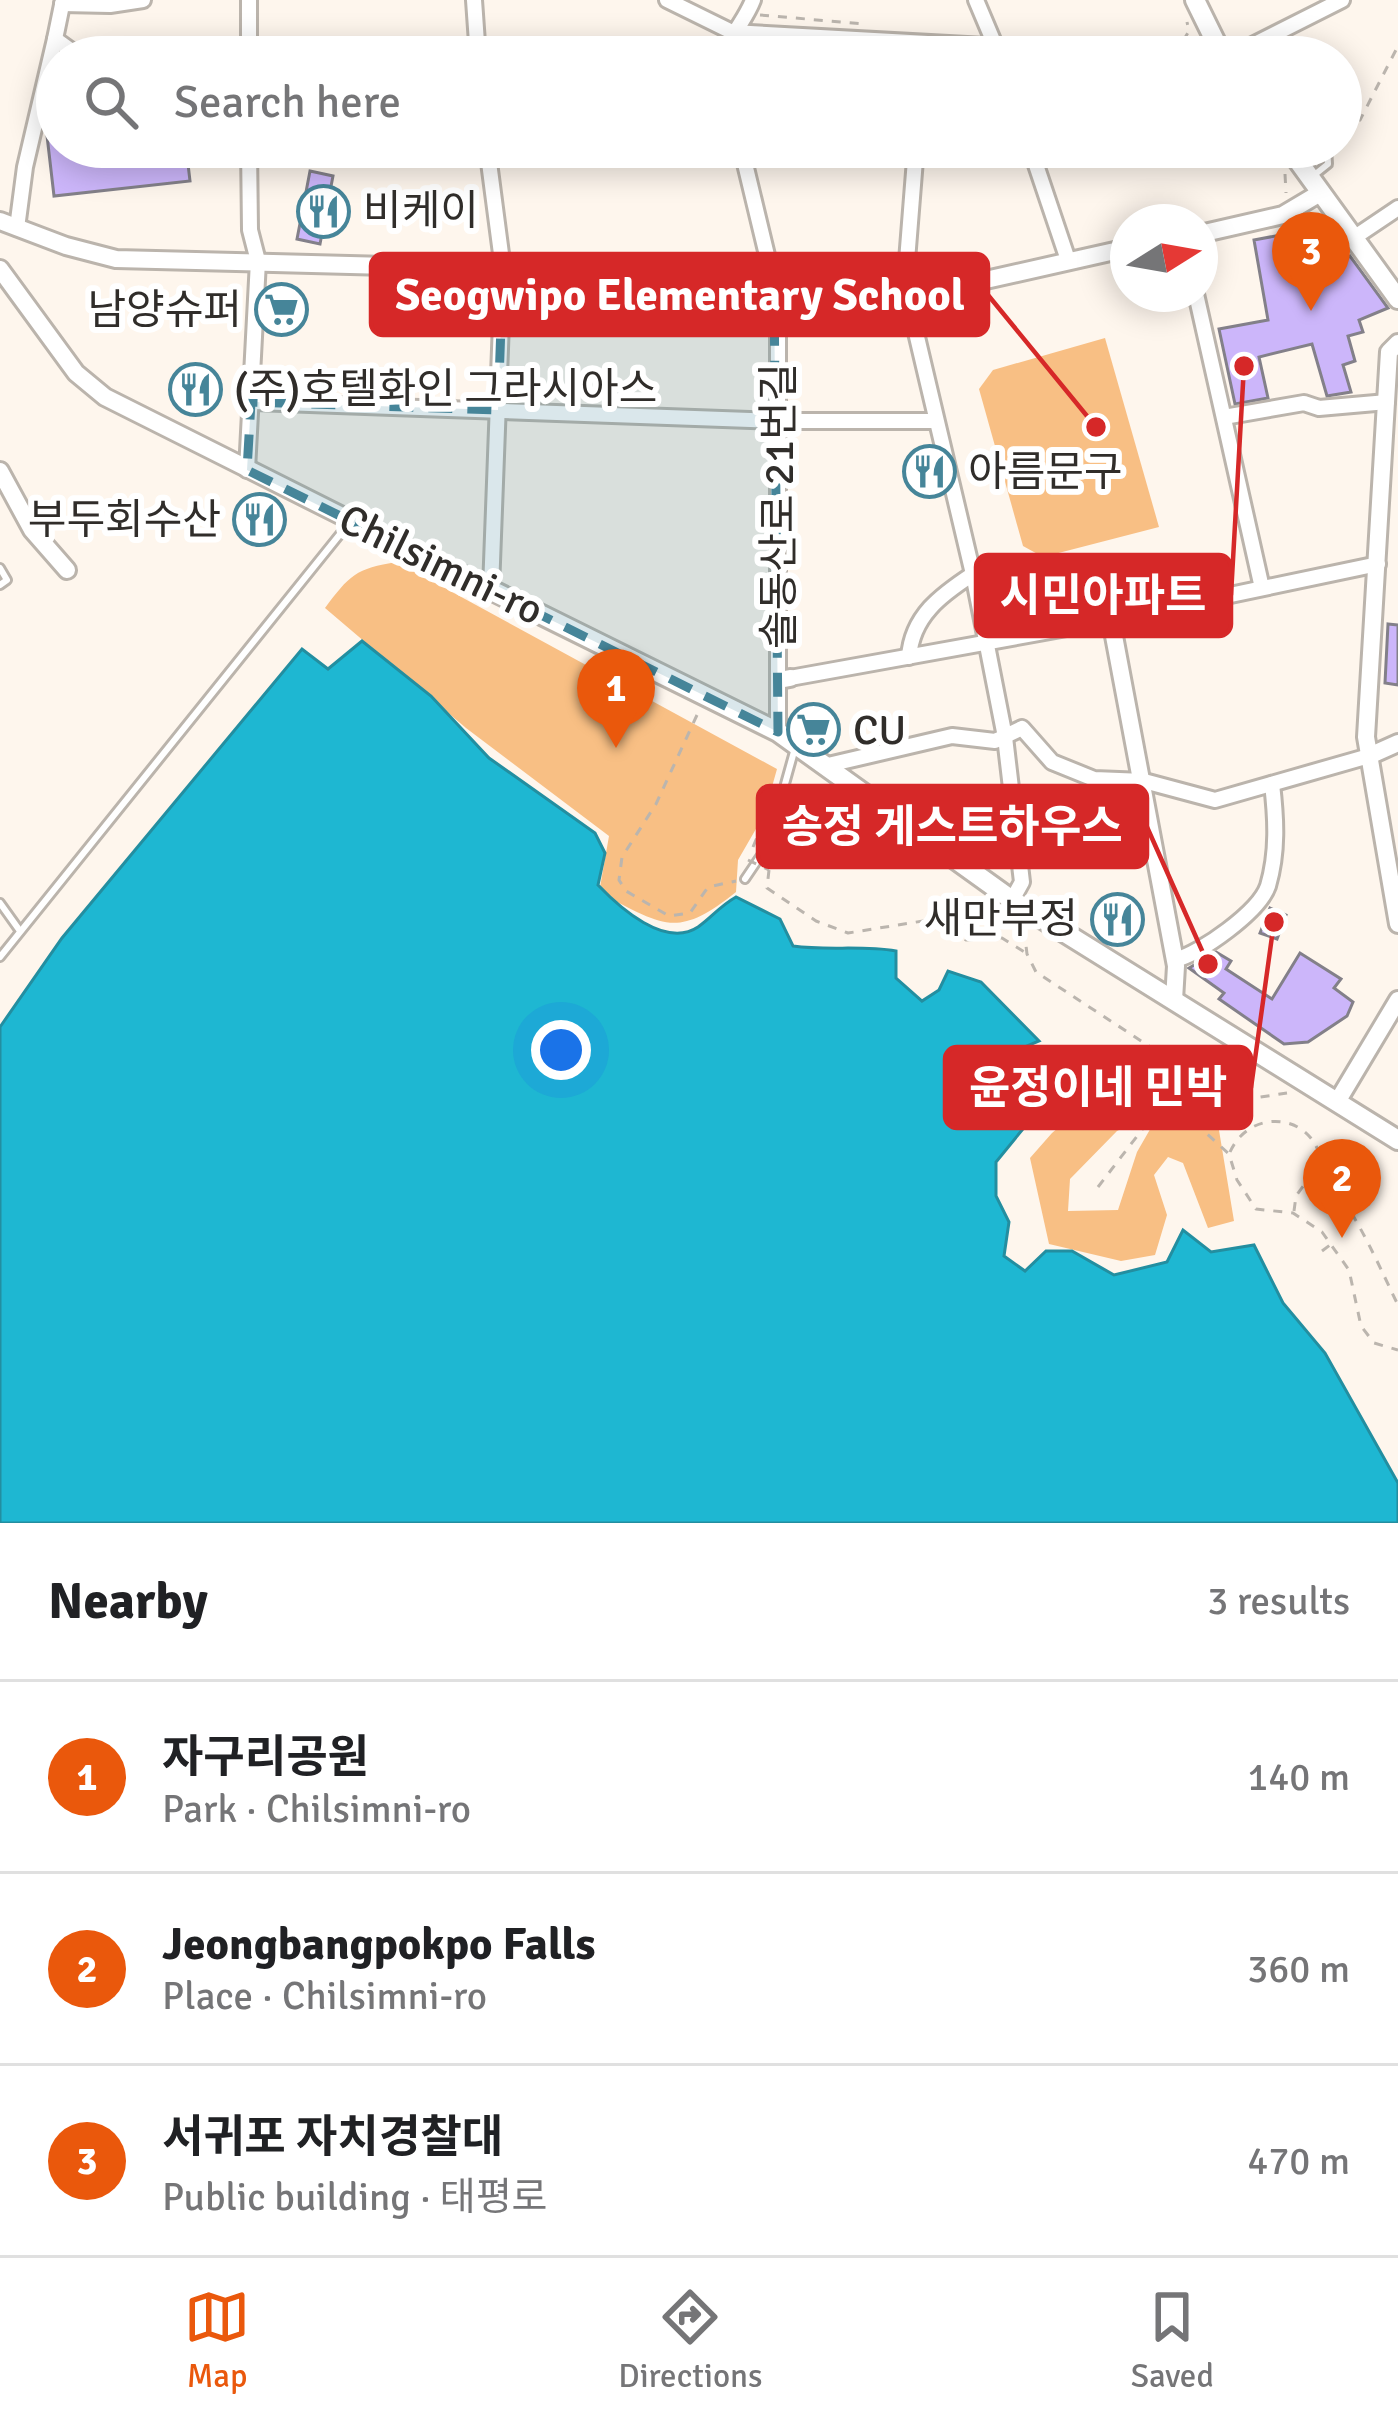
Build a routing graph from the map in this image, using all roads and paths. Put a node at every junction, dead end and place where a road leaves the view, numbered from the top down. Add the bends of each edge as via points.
1 (143, 0) edge
2 (249, 0) edge
3 (474, 0) edge
4 (667, 0) edge
5 (976, 0) edge
6 (1195, 0) edge
7 (1342, 0) edge
8 (63, 2) edge
9 (750, 7) edge
10 (1187, 22) dead end
11 (874, 25) dead end
12 (732, 32) junction
13 (56, 36) edge
14 (249, 36) edge
15 (477, 36) edge
16 (731, 36) edge
17 (780, 36) edge
18 (991, 36) edge
19 (1186, 36) edge
20 (1215, 36) edge
21 (1272, 36) edge
22 (1398, 46) edge
23 (1362, 116) edge
24 (36, 120) edge
25 (249, 168) edge
26 (490, 168) edge
27 (746, 168) edge
28 (914, 168) edge
29 (1037, 168) edge
30 (1304, 170) edge
31 (1284, 199) dead end
32 (1398, 208) edge
33 (9, 225) edge
34 (1218, 230) edge
35 (1352, 239) junction
36 (1110, 252) edge
37 (1068, 260) junction
38 (258, 261) junction
39 (503, 268) junction
40 (0, 269) edge
41 (775, 281) junction
42 (905, 286) junction
43 (1398, 299) edge
44 (1200, 312) edge
45 (1398, 343) edge
46 (251, 402) junction
47 (1387, 402) junction
48 (498, 410) junction
49 (1224, 417) junction
50 (781, 421) junction
51 (935, 422) junction
52 (247, 470) junction
53 (0, 471) edge
54 (352, 521) junction
55 (1378, 565) junction
56 (0, 568) edge
57 (67, 570) dead end
58 (973, 574) junction
59 (0, 585) edge
60 (1262, 588) junction
61 (491, 589) junction
62 (1111, 620) junction
63 (986, 642) junction
64 (909, 656) junction
65 (784, 679) junction
66 (697, 715) dead end
67 (778, 732) junction
68 (1005, 737) junction
69 (1398, 742) edge
70 (796, 744) junction
71 (1369, 756) junction
72 (828, 765) junction
73 (1144, 781) junction
74 (1272, 784) junction
75 (748, 860) dead end
76 (745, 879) joint
77 (1012, 900) junction
78 (0, 902) edge
79 (1037, 915) junction
80 (1398, 924) edge
81 (20, 932) junction
82 (1027, 953) junction
83 (0, 957) edge
84 (1175, 960) junction
85 (1174, 1000) junction
86 (1398, 1000) edge
87 (1169, 1065) junction
88 (1290, 1093) dead end
89 (1082, 1095) dead end
90 (1189, 1101) junction
91 (1337, 1102) junction
92 (1161, 1105) junction
93 (1152, 1114) junction
94 (1398, 1140) edge
95 (1229, 1154) junction
96 (1321, 1183) junction
97 (1098, 1187) dead end
98 (1294, 1213) junction
99 (1331, 1243) junction
100 (1322, 1251) dead end
101 (1398, 1305) edge
102 (1398, 1350) edge

1 - 8 street
2 - 14 street
3 - 15 street
4 - 12 street
5 - 18 street
6 - 20 main road
7 - 21 street
8 - 13 street
9 - 11 path
9 - 12 street
10 - 19 path
12 - 16 street
12 - 17 street
22 - 23 path
24 - 33 street
25 - 38 street
26 - 39 street
27 - 41 street, 솔동산로 21번길
28 - 42 street
29 - 37 street
30 - 31 path via 1285,173
30 - 34 street via 1283,215
30 - 35 main road
32 - 35 street
33 - 38 street via 116,259
35 - 43 main road
36 - 37 street
37 - 42 street via 959,286
38 - 39 street
38 - 46 street
39 - 41 street
39 - 48 street
40 - 52 street, Chilsimni-ro via 76,373 105,397
41 - 42 street
41 - 50 street, 솔동산로 21번길
42 - 51 street
44 - 49 street
45 - 47 street via 1389,352
46 - 48 street
46 - 52 street
47 - 49 street via 1304,403
47 - 55 street
48 - 50 street
48 - 61 street
49 - 60 street
50 - 51 street
50 - 65 street, 솔동산로 21번길
51 - 58 street
52 - 54 street, Chilsimni-ro
53 - 57 street via 32,530
54 - 61 main road, Chilsimni-ro
54 - 81 lane
55 - 60 street
55 - 71 street
56 - 59 lane via 8,580
58 - 63 street
58 - 64 street via 916,622
60 - 62 street
61 - 67 main road, Chilsimni-ro
62 - 63 street
62 - 73 street
63 - 64 street
63 - 68 street
64 - 65 street
65 - 67 street, 솔동산로 21번길
66 - 76 path via 622,856 619,880 669,916 691,913 708,887
67 - 70 main road, Chilsimni-ro
68 - 72 street via 952,736
68 - 73 street via 1022,728 1052,762 1094,779
68 - 77 street via 1022,882
69 - 71 street
70 - 72 main road, Chilsimni-ro
70 - 76 lane via 768,845
71 - 74 street
71 - 80 street
72 - 77 main road, Chilsimni-ro
73 - 74 street via 1215,800
73 - 84 street
74 - 84 street via 1277,831 1267,891 1226,933
75 - 82 path, bridge via 769,870 767,888 848,933 929,920 966,940 1002,938
77 - 79 main road, Chilsimni-ro
78 - 81 lane
79 - 82 path via 1023,931
79 - 85 main road, Chilsimni-ro
81 - 83 lane
82 - 87 path via 1036,972
84 - 85 street
85 - 91 main road, Chilsimni-ro
86 - 91 street
87 - 90 path
87 - 92 path
88 - 90 path
89 - 93 path via 1063,1114 1071,1123 1135,1106
90 - 92 path
90 - 95 path
91 - 94 main road, Chilsimni-ro
92 - 93 path
93 - 97 path
95 - 96 path via 1251,1126 1304,1128 1323,1161
95 - 98 path via 1256,1209
96 - 98 path via 1300,1189
96 - 101 path via 1348,1209
98 - 99 path
99 - 100 path
99 - 102 path via 1348,1270 1361,1326 1373,1343

